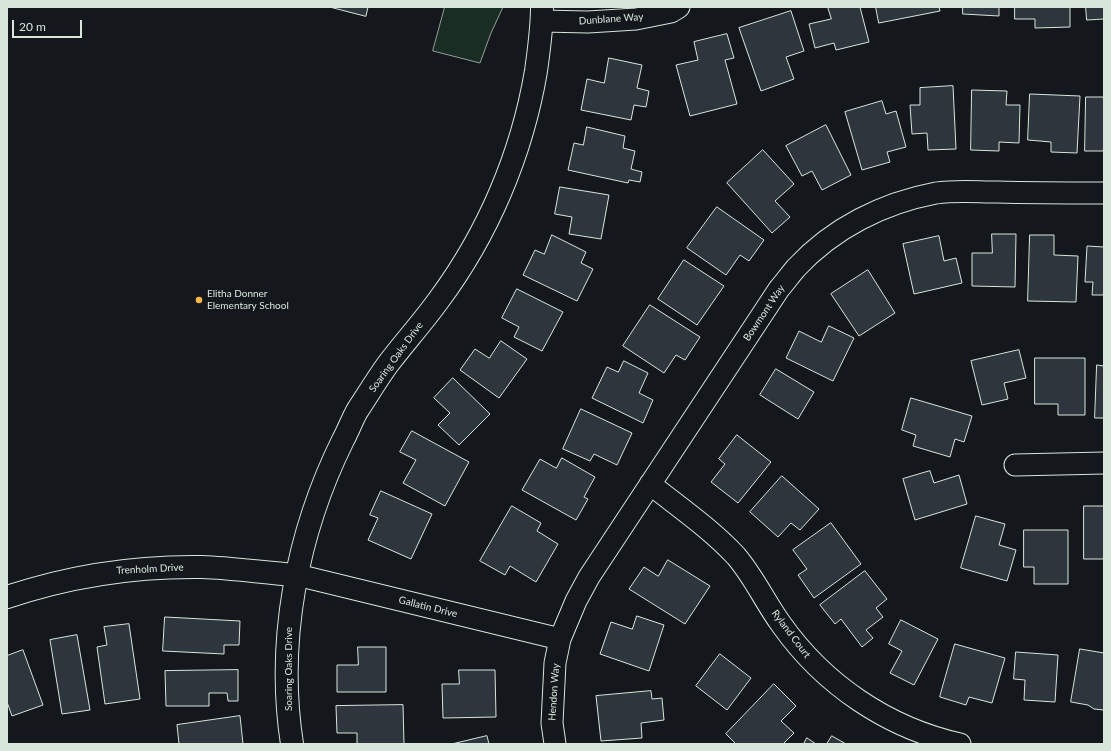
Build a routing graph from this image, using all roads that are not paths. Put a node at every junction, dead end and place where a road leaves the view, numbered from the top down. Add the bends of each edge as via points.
1 (679, 7) edge
2 (542, 14) edge
3 (1104, 194) edge
4 (1104, 463) edge
5 (1015, 465) dead end
6 (650, 484) junction
7 (296, 575) junction
8 (7, 597) edge
9 (560, 639) junction
10 (292, 744) edge
11 (555, 744) edge
12 (960, 744) edge

1 - 2 street, Dunblane Way via 671,12 636,19 588,22
2 - 7 street, Soaring Oaks Drive via 541,39 532,94 516,154 495,206 469,254 438,301 387,366 356,413 327,473 311,518
3 - 6 street, Bowmont Way via 937,193 886,207 837,232 796,268 779,289
4 - 5 street
6 - 9 street, Bowmont Way via 589,577 576,600
6 - 12 street, Ryland Court via 717,538 736,557 753,578 796,644 813,663 851,696 895,722
7 - 8 street, Trenholm Drive via 204,567 121,570 39,586
7 - 9 street, Gallatin Drive
7 - 10 street, Soaring Oaks Drive via 290,618 287,673
9 - 11 street, Hendon Way via 555,663 552,723

